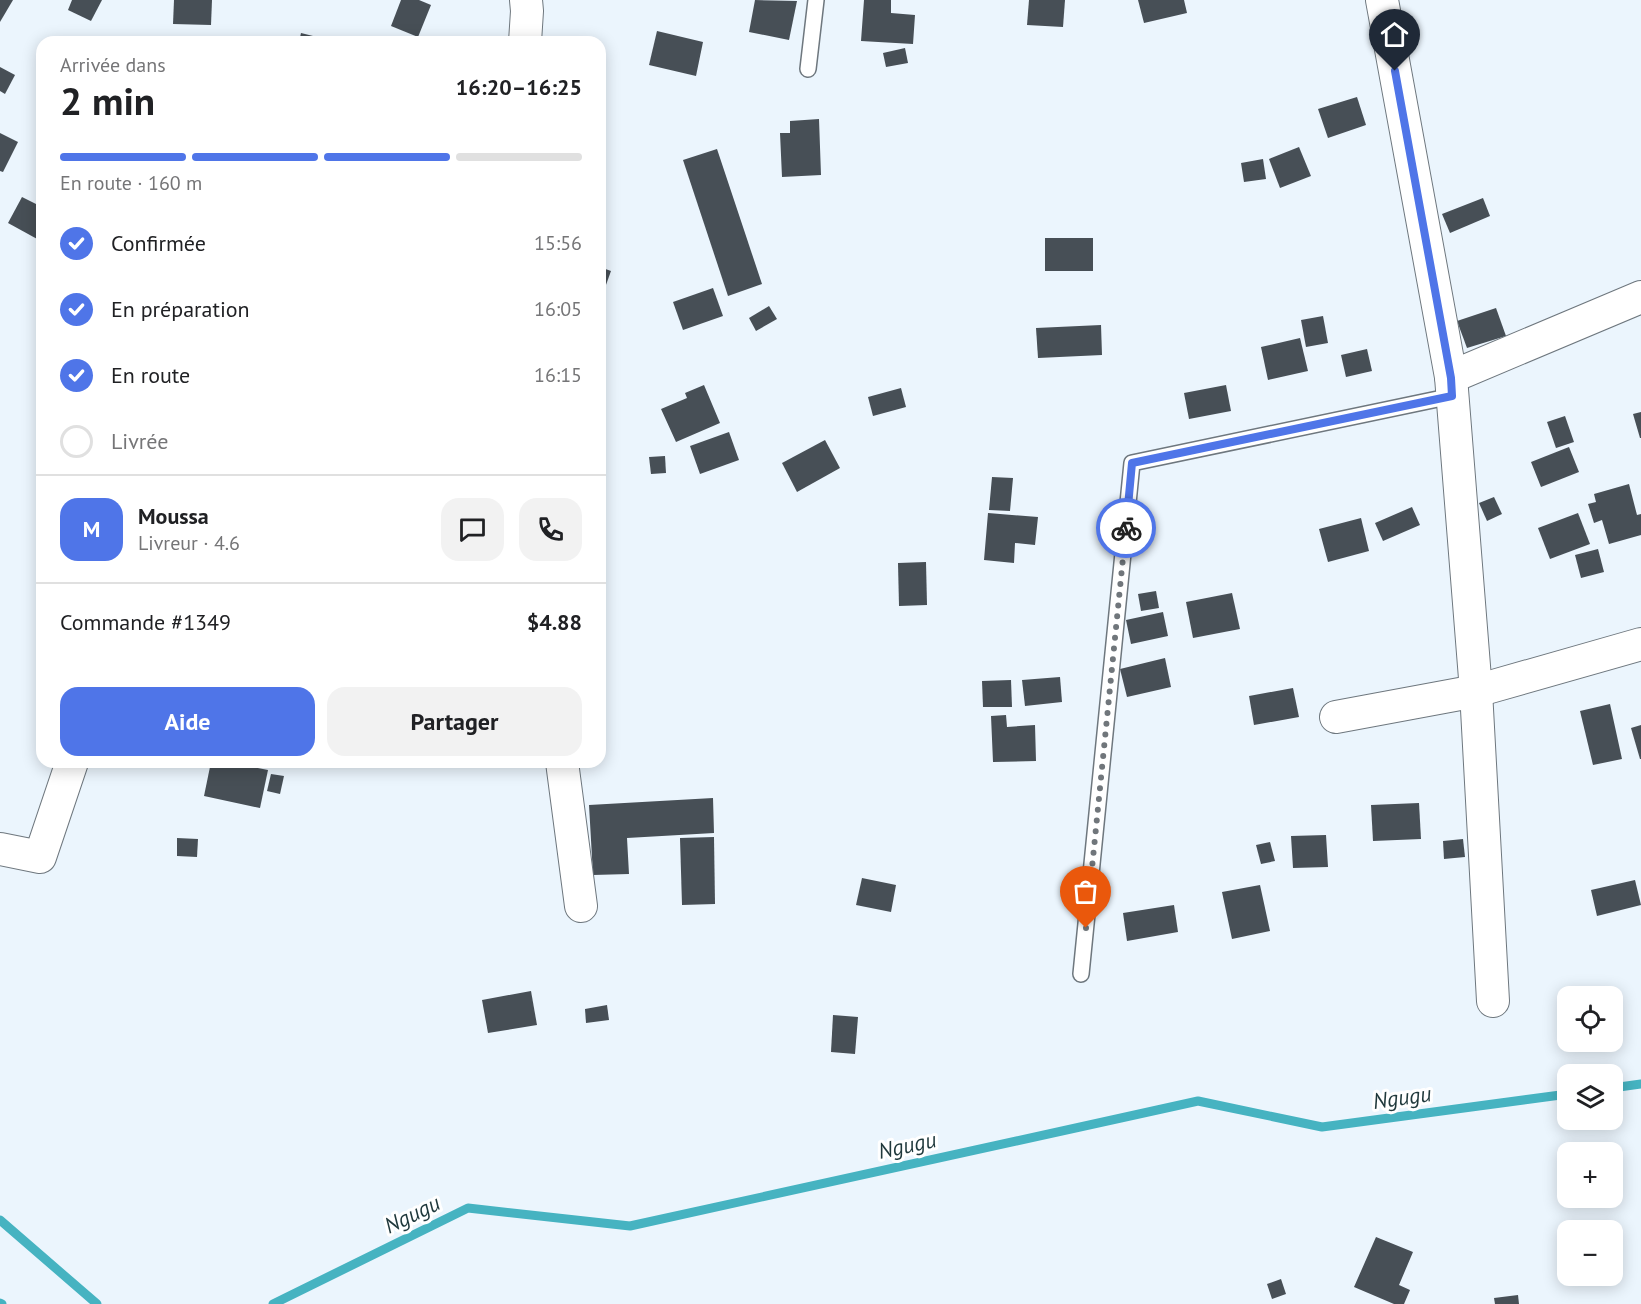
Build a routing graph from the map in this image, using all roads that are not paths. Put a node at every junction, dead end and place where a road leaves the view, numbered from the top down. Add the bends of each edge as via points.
1 (526, 0) edge
2 (816, 0) edge
3 (1382, 0) edge
4 (525, 36) edge
5 (808, 69) dead end
6 (1641, 297) edge
7 (1451, 387) junction
8 (1641, 644) edge
9 (1476, 691) junction
10 (1336, 717) dead end
11 (70, 768) edge
12 (563, 768) edge
13 (0, 849) edge
14 (581, 906) dead end
15 (1081, 974) dead end
16 (1493, 1001) dead end

1 - 4 street
2 - 5 lane
3 - 7 street
6 - 7 street
7 - 9 street
7 - 15 lane via 1132,463
8 - 9 street
9 - 10 street
9 - 16 street
11 - 13 street via 40,857
12 - 14 street

